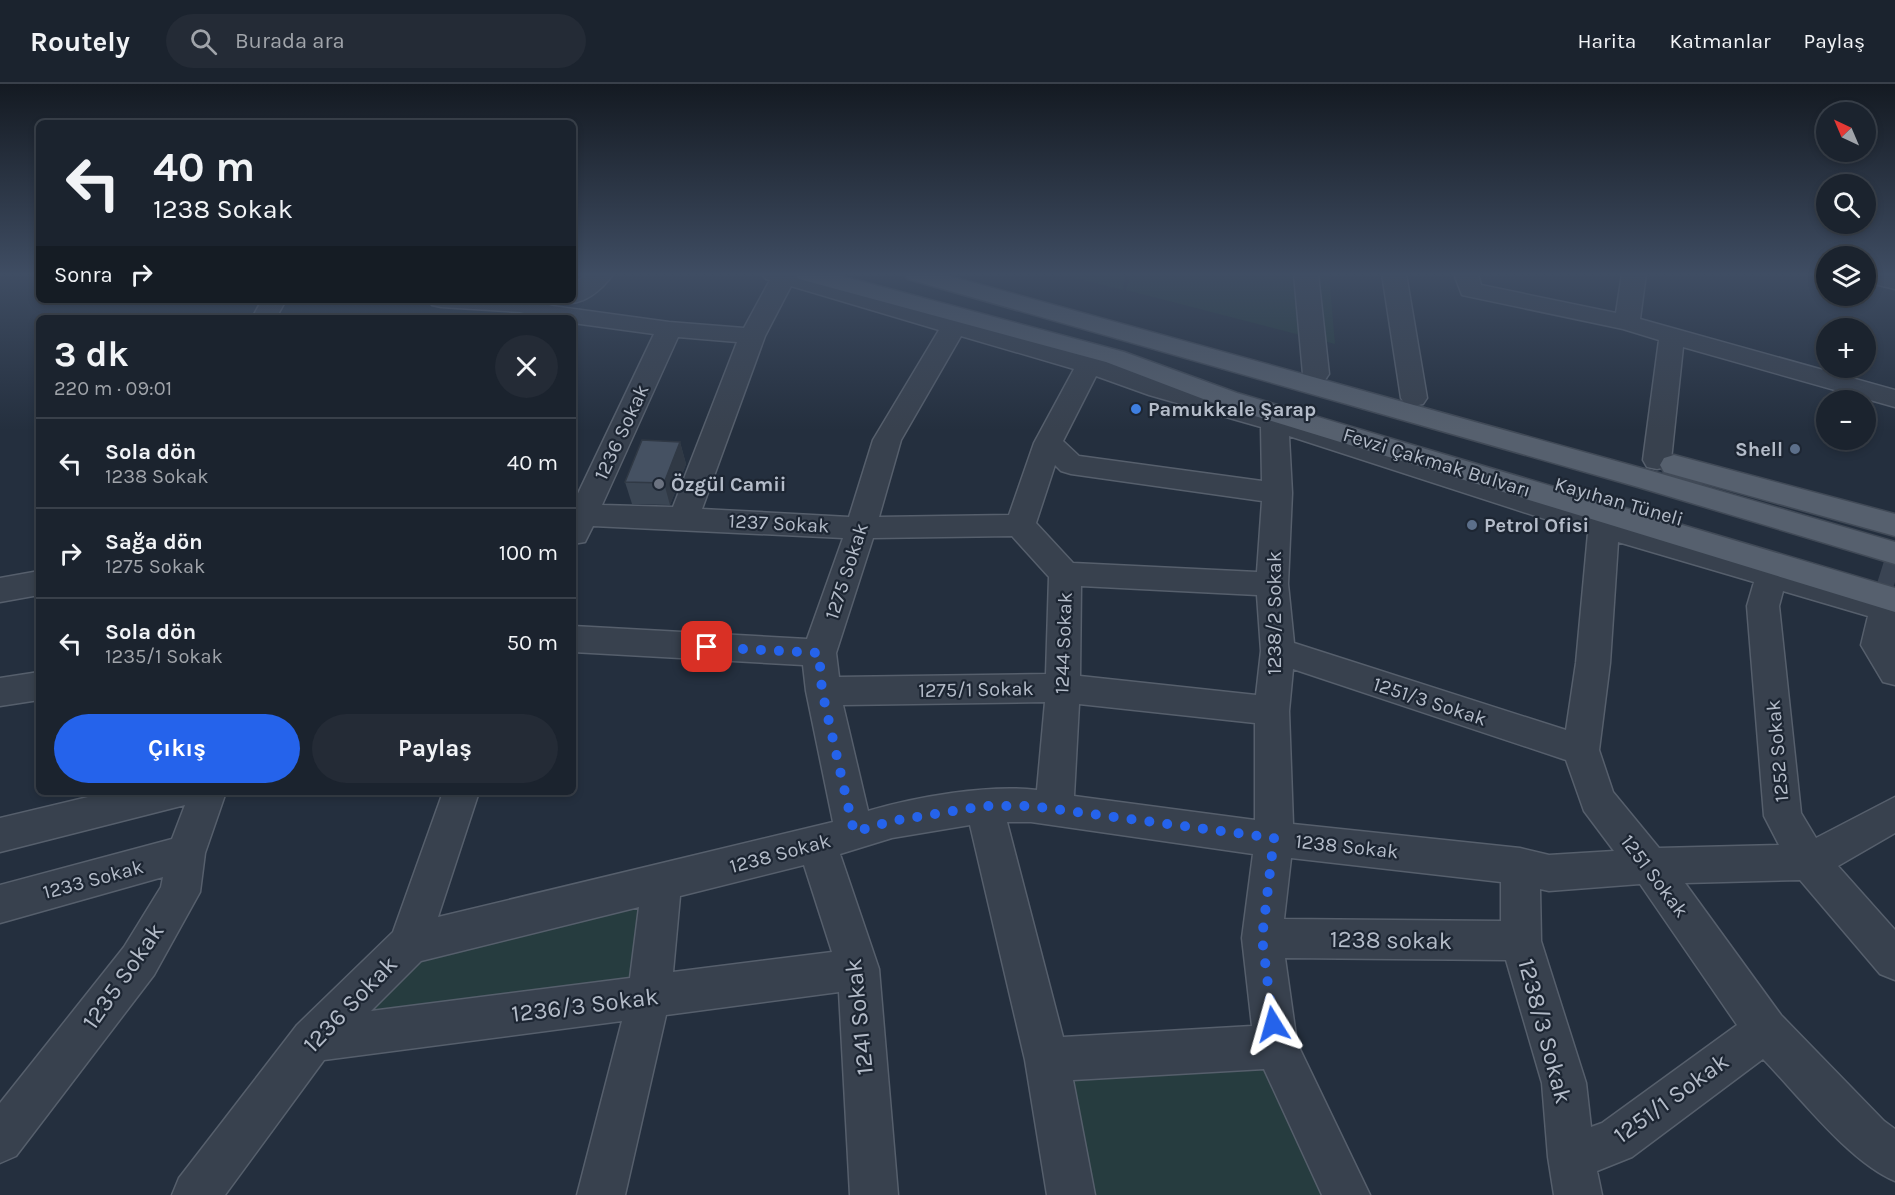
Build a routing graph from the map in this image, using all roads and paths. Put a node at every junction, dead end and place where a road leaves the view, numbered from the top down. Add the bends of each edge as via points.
1 (654, 326) edge
2 (758, 326) edge
3 (954, 326) joint
4 (974, 326) edge
5 (1099, 326) edge
6 (1145, 326) edge
7 (1311, 326) edge
8 (1402, 326) edge
9 (1637, 326) edge
10 (669, 329) junction
11 (752, 336) junction
12 (1672, 336) junction
13 (1102, 361) junction
14 (1316, 374) junction
15 (1414, 398) junction
16 (1895, 399) edge
17 (1275, 423) junction
18 (1048, 443) junction
19 (1658, 460) junction
20 (1277, 493) junction
21 (684, 518) junction
22 (576, 522) edge
23 (1020, 525) junction
24 (1895, 525) edge
25 (1604, 527) junction
26 (861, 528) junction
27 (1895, 553) tunnel mouth
28 (1065, 574) junction
29 (1771, 576) junction
30 (36, 584) edge
31 (1272, 584) junction
32 (0, 590) edge
33 (1889, 599) edge
34 (576, 639) edge
35 (1278, 651) junction
36 (819, 653) junction
37 (1895, 672) edge
38 (36, 686) edge
39 (1063, 688) junction
40 (822, 691) junction
41 (0, 692) edge
42 (1272, 711) junction
43 (1581, 750) junction
44 (165, 795) edge
45 (206, 795) edge
46 (460, 795) edge
47 (984, 806) junction
48 (1054, 809) junction
49 (1894, 815) edge
50 (0, 835) edge
51 (836, 838) junction
52 (1274, 838) junction
53 (186, 853) junction
54 (1809, 862) junction
55 (1520, 866) junction
56 (1650, 866) junction
57 (662, 884) junction
58 (0, 904) edge
59 (1262, 938) junction
60 (1521, 941) junction
61 (409, 944) junction
62 (1895, 960) edge
63 (858, 969) junction
64 (648, 996) junction
65 (1766, 1030) junction
66 (312, 1040) junction
67 (1276, 1046) junction
68 (1047, 1060) junction
69 (0, 1140) edge
70 (1895, 1158) edge
71 (1574, 1176) edge
72 (196, 1195) edge
73 (601, 1195) edge
74 (874, 1195) edge
75 (1071, 1195) edge
76 (1346, 1195) edge

1 - 10 street
2 - 11 street
3 - 13 street
3 - 26 street, 1275 Sokak via 887,440
4 - 13 main road
5 - 27 main road, Fevzi Çakmak Bulvarı
6 - 14 main road
7 - 14 street
8 - 15 street
9 - 12 street
10 - 11 street
10 - 22 street, 1236 Sokak
11 - 21 street
12 - 16 street
12 - 19 street
13 - 17 street via 1158,389
13 - 18 street
13 - 33 main road, Kayıhan Tüneli via 1223,385
14 - 15 main road
15 - 19 main road
17 - 20 street, 1238/2 Sokak
17 - 25 street
18 - 20 street via 1071,464
18 - 23 street
19 - 24 main road
20 - 31 street, 1238/2 Sokak
21 - 22 street, 1237 Sokak
21 - 26 street, 1237 Sokak
23 - 26 street, 1237 Sokak
23 - 28 street, 1244 Sokak
25 - 29 street
25 - 43 street, 1251 Sokak via 1593,663
26 - 36 street, 1275 Sokak
28 - 31 street
28 - 39 street, 1244 Sokak
29 - 33 street
29 - 54 street, 1252 Sokak via 1763,606 1782,816
30 - 32 street
31 - 35 street, 1238/2 Sokak
33 - 37 street via 1878,645
34 - 36 street
35 - 42 street, 1238/2 Sokak
35 - 43 street, 1251/3 Sokak
36 - 40 street, 1275 Sokak
38 - 41 street
39 - 40 street, 1275/1 Sokak
39 - 42 street, 1275/1 Sokak
39 - 48 street, 1244 Sokak
40 - 51 street, 1275 Sokak
42 - 52 street, 1238/2 Sokak
43 - 56 street, 1251 Sokak via 1597,800
44 - 50 street
45 - 53 street, 1235 Sokak
46 - 61 street, 1236 Sokak
47 - 48 street, 1238 Sokak
47 - 51 street, 1238 Sokak via 892,821
47 - 68 street
48 - 52 street, 1238 Sokak
49 - 54 street, 1238 Sokak
51 - 57 street, 1238 Sokak
51 - 63 street, 1241 Sokak
52 - 55 street, 1238 Sokak
52 - 59 street, 1238/2 Sokak
53 - 58 street, 1233 Sokak
53 - 69 street, 1235 Sokak via 180,892 139,961
54 - 56 street, 1238 Sokak
54 - 62 street, 1252 Sokak
55 - 56 street, 1238 Sokak via 1549,873
55 - 60 street, 1238/3 Sokak
56 - 65 street, 1251 Sokak
57 - 61 street, 1238 Sokak
57 - 64 street
59 - 60 street, 1238 sokak
59 - 67 street, 1238/2 Sokak
60 - 71 street, 1238/3 Sokak via 1564,1083
61 - 66 street, 1236 Sokak
63 - 64 street, 1236/3 Sokak
63 - 74 street, 1241 Sokak
64 - 66 street, 1236/3 Sokak
64 - 73 street
65 - 70 street, 1251 Sokak via 1868,1137
65 - 71 street, 1251/1 Sokak
66 - 72 street, 1236 Sokak
67 - 68 street
67 - 76 street, 1238/2 Sokak
68 - 75 street

